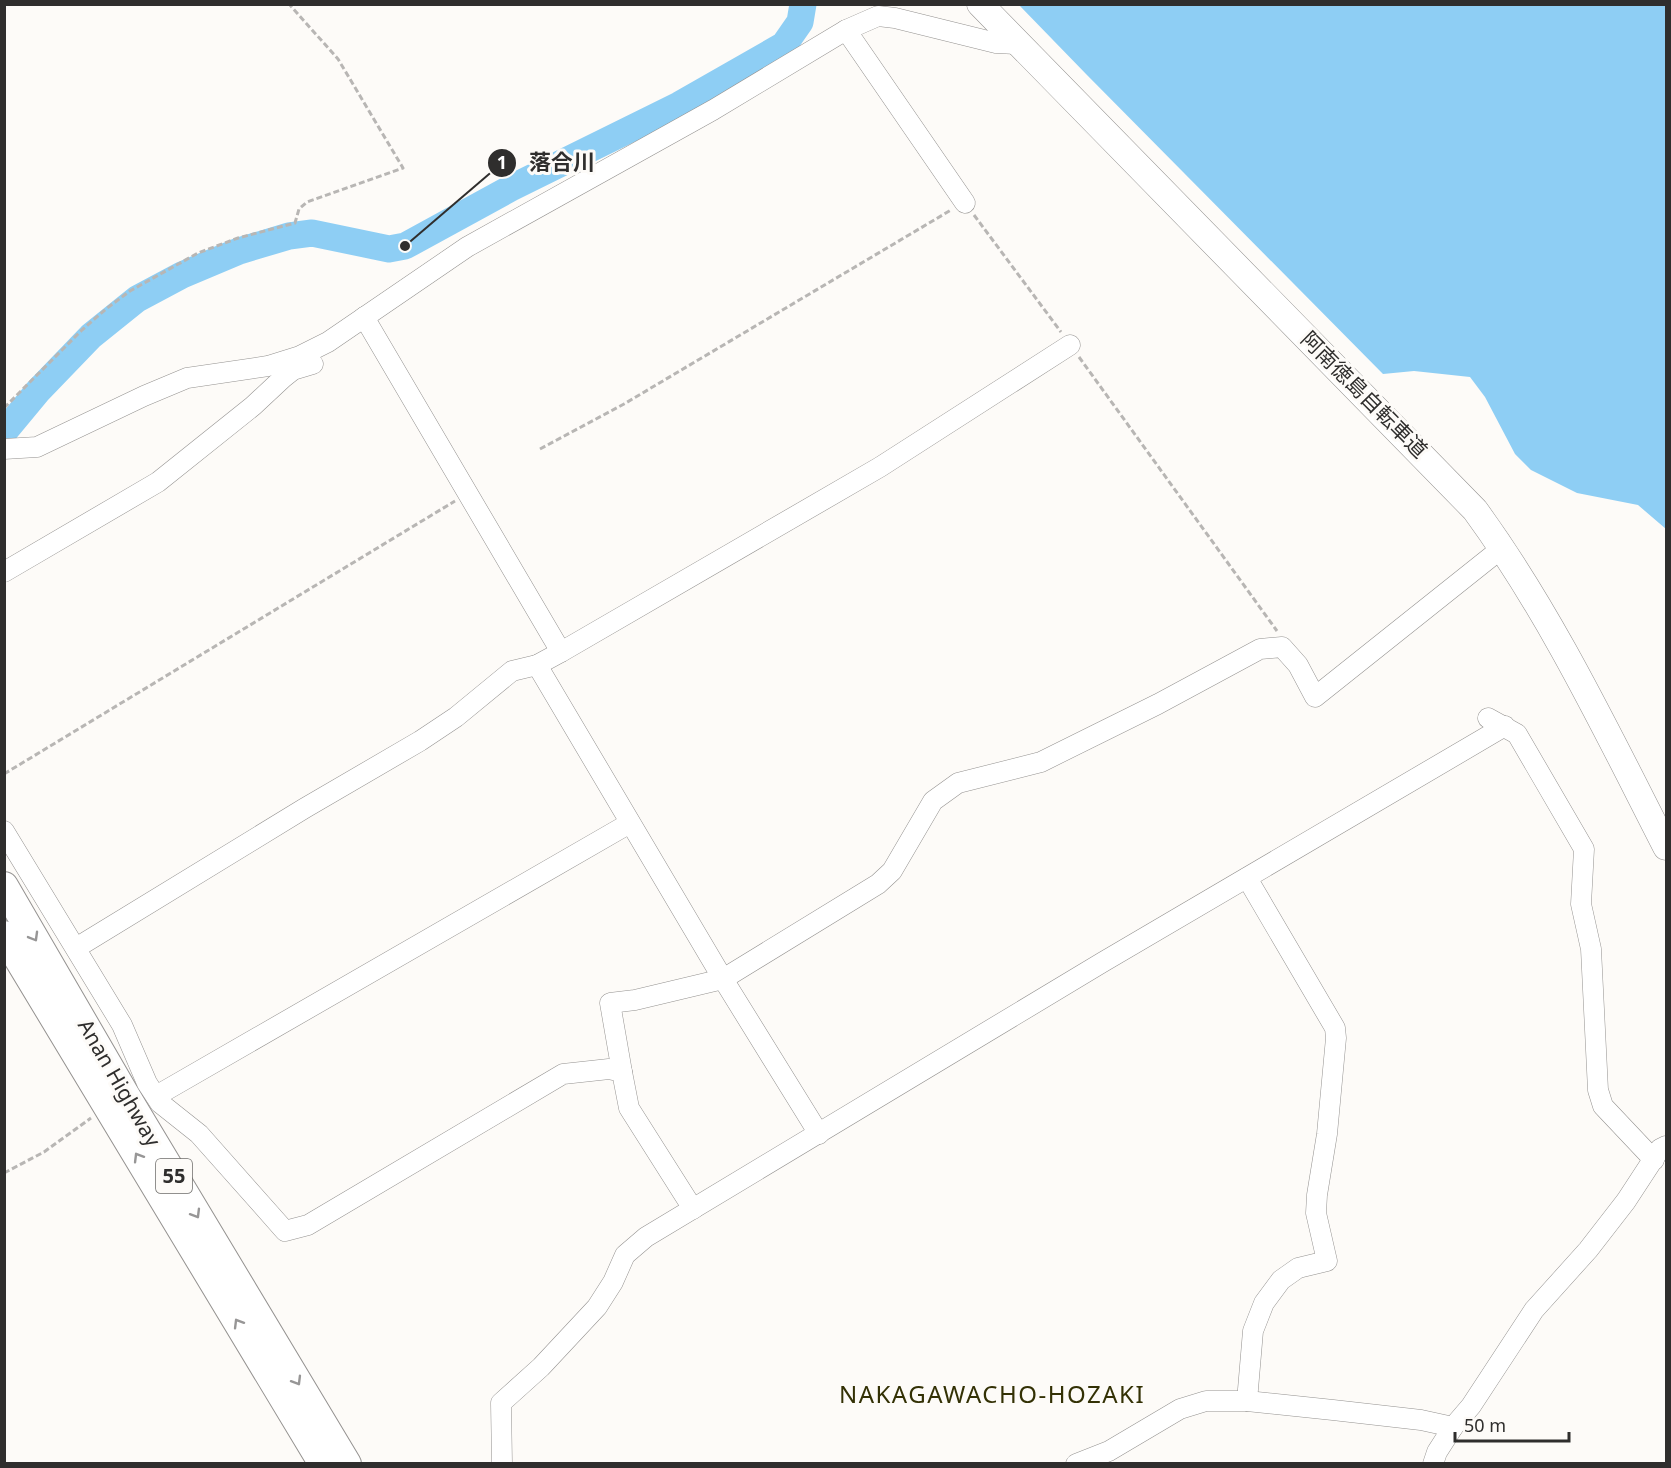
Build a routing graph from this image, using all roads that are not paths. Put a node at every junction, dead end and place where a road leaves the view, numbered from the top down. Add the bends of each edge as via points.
1 (980, 4) edge
2 (877, 10) edge
3 (846, 30) junction
4 (1017, 44) junction
5 (965, 202) road end
6 (367, 322) junction
7 (1070, 345) road end
8 (6, 449) edge
9 (1502, 548) junction
10 (4, 572) edge
11 (561, 652) junction
12 (537, 664) junction
13 (630, 823) junction
14 (4, 831) edge
15 (1666, 847) edge
16 (1247, 878) junction
17 (4, 886) edge
18 (4, 935) edge
19 (76, 948) junction
20 (723, 979) junction
21 (622, 1072) junction
22 (134, 1095) junction
23 (819, 1134) junction
24 (1662, 1150) edge
25 (693, 1209) junction
26 (1247, 1401) junction
27 (1453, 1427) junction
28 (323, 1464) edge
29 (347, 1464) edge
30 (502, 1464) edge
31 (1076, 1464) edge
32 (1433, 1464) edge

1 - 4 main road, 阿南徳島自転車道
2 - 3 street
2 - 4 street via 996,43
3 - 5 street
3 - 6 street via 713,110 467,247
4 - 9 main road, 阿南徳島自転車道 via 1435,467
6 - 8 street via 300,356 268,366 187,378 37,447
6 - 10 street via 326,357 293,370 158,483
6 - 11 street
7 - 11 street via 880,467
9 - 15 main road, 阿南徳島自転車道 via 1545,618
9 - 20 street via 1315,697 1298,665 1282,647 1260,649 1041,762 958,783 933,801 892,871 878,884
11 - 12 street
12 - 13 street
12 - 19 street via 512,670 420,741
13 - 20 street
13 - 22 street
14 - 19 street
16 - 23 street
16 - 24 street via 1496,722 1516,734 1584,849 1581,904 1591,950 1602,1106
16 - 26 street via 1335,1028 1336,1038 1316,1213 1327,1261 1298,1268 1281,1280 1264,1304 1253,1331
17 -> 22 highway, Anan Highway / 55
18 - 22 highway, Anan Highway / 55
19 - 22 street via 122,1025
20 - 21 street via 610,1003
20 - 23 street
21 - 22 street via 609,1069 563,1074 308,1225 285,1231 199,1134 160,1102
21 - 25 street via 629,1108
28 -> 22 highway, Anan Highway / 55
22 -> 29 highway, Anan Highway / 55
23 - 25 street
24 - 27 street via 1588,1250 1534,1310
25 - 30 street via 646,1237 625,1255 597,1307 501,1403
26 - 27 street
26 - 31 street via 1206,1401 1180,1409 1109,1451
27 - 32 street

